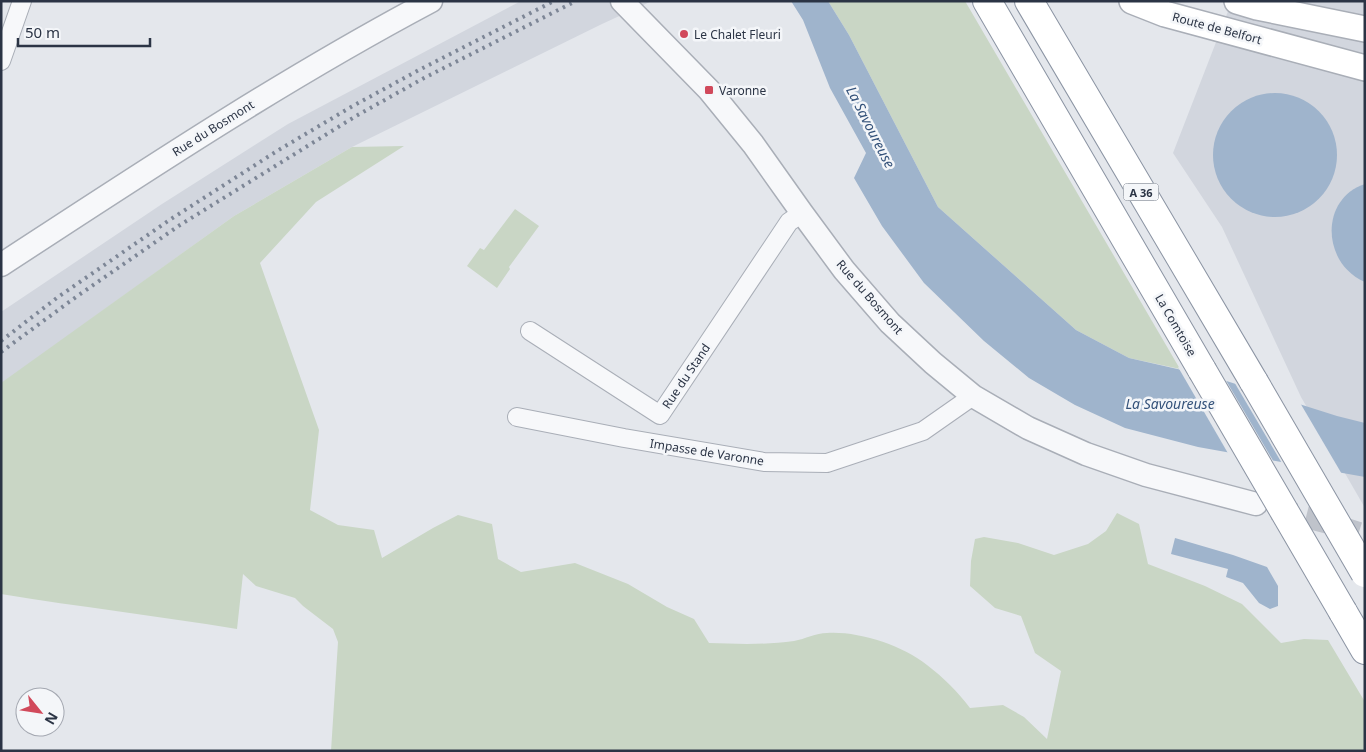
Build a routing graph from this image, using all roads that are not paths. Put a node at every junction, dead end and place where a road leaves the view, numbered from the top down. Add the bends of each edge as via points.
1 (22, 1) edge
2 (431, 1) edge
3 (622, 1) edge
4 (987, 1) edge
5 (1029, 1) edge
6 (1132, 1) edge
7 (1237, 1) edge
8 (1365, 29) edge
9 (1, 61) edge
10 (1365, 68) edge
11 (802, 213) junction
12 (1, 266) edge
13 (530, 331) dead end
14 (973, 396) junction
15 (517, 417) dead end
16 (1256, 504) tunnel mouth
17 (1365, 573) edge
18 (1365, 650) edge

1 - 9 street
2 - 12 street, Rue du Bosmont via 270,93
3 - 11 street, Rue du Bosmont via 709,90 753,144
4 - 18 highway, La Comtoise / A 36, bridge
5 - 17 highway, A 36, bridge
6 - 10 main road, Route de Belfort via 1165,14
7 - 8 main road
11 - 13 street, Rue du Stand via 789,222 660,414
11 - 14 street, Rue du Bosmont via 844,270 890,323
14 - 15 street, Impasse de Varonne via 923,431 827,464 764,462
14 - 16 street, Rue du Bosmont via 1028,428 1086,454 1146,475

